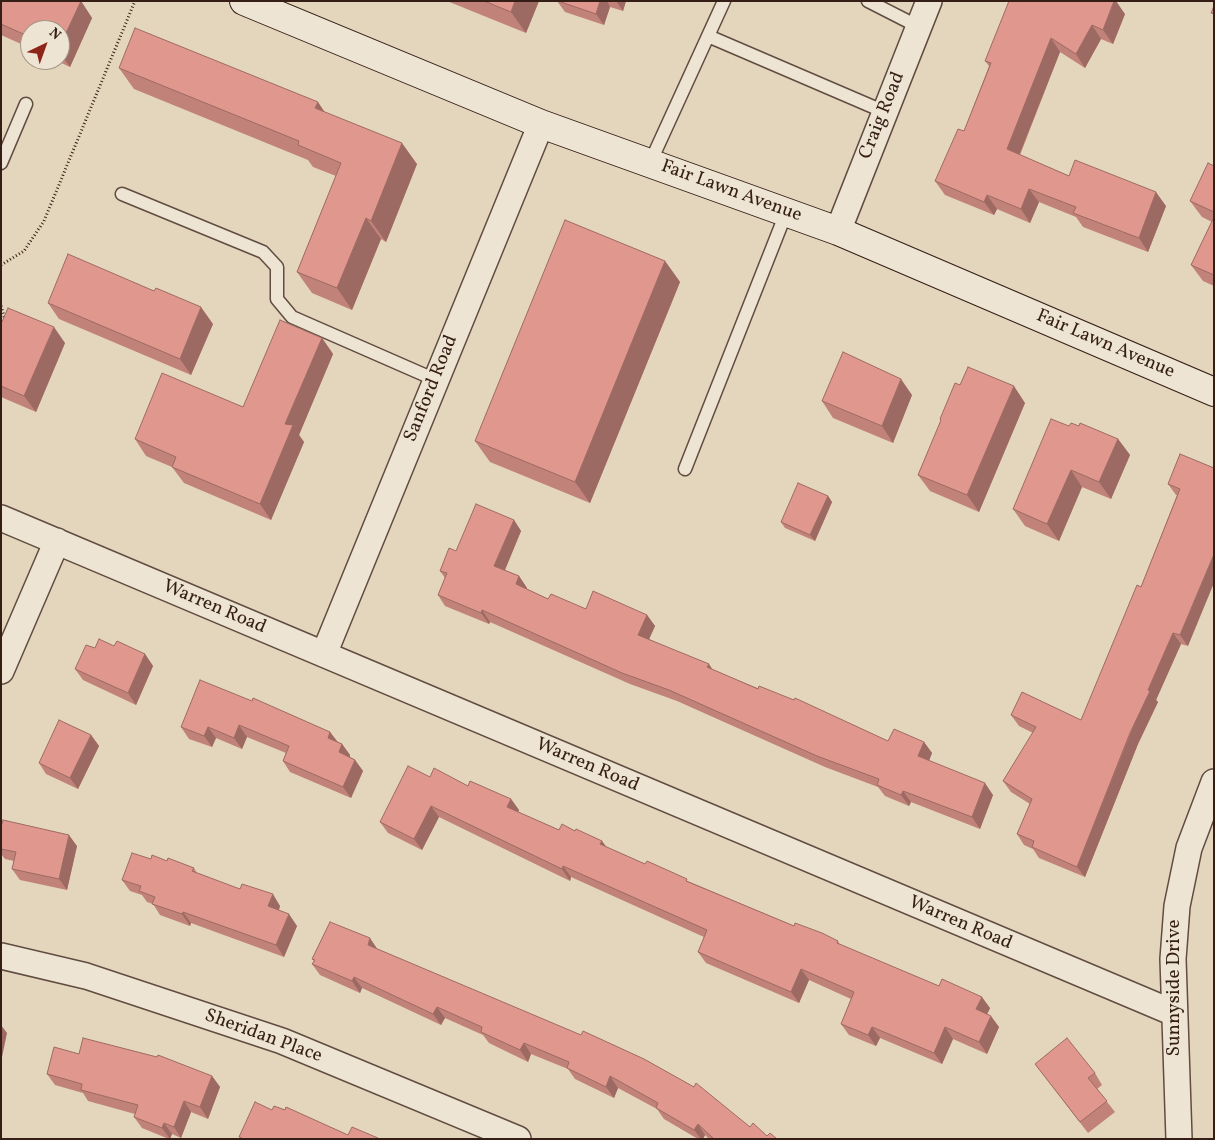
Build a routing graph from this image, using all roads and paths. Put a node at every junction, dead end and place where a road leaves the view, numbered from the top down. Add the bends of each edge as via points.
1 (135, 1) edge
2 (244, 1) edge
3 (724, 1) edge
4 (868, 1) edge
5 (929, 1) edge
6 (919, 27) junction
7 (708, 36) junction
8 (26, 104) dead end
9 (885, 112) junction
10 (541, 124) junction
11 (1, 163) edge
12 (650, 163) junction
13 (122, 194) dead end
14 (786, 212) junction
15 (838, 231) junction
16 (1, 265) edge
17 (1, 306) edge
18 (6, 323) edge
19 (436, 380) junction
20 (1214, 392) edge
21 (685, 469) dead end
22 (1, 518) edge
23 (57, 541) junction
24 (324, 654) junction
25 (1, 671) edge
26 (1214, 782) edge
27 (1, 956) edge
28 (1174, 1014) junction
29 (518, 1139) edge
30 (1179, 1139) edge

1 - 16 path via 44,221 24,251
2 - 10 main road, Fair Lawn Avenue
3 - 7 lane
4 - 6 lane
5 - 6 street, Craig Road
6 - 9 street, Craig Road
7 - 9 lane
7 - 12 lane
8 - 11 lane
9 - 15 street, Craig Road
10 - 12 main road, Fair Lawn Avenue
10 - 19 street, Sanford Road
12 - 14 main road, Fair Lawn Avenue
13 - 19 lane via 263,252 277,267 277,299 292,317
14 - 15 main road, Fair Lawn Avenue
14 - 21 lane
15 - 20 main road, Fair Lawn Avenue
17 - 18 path
19 - 24 street, Sanford Road
22 - 23 street, Warren Road
23 - 24 street, Warren Road
23 - 25 street
24 - 28 street, Warren Road
26 - 28 street, Sunnyside Drive via 1189,848 1177,906 1173,959
27 - 29 street, Sheridan Place via 86,976 282,1041
28 - 30 street, Sunnyside Drive

